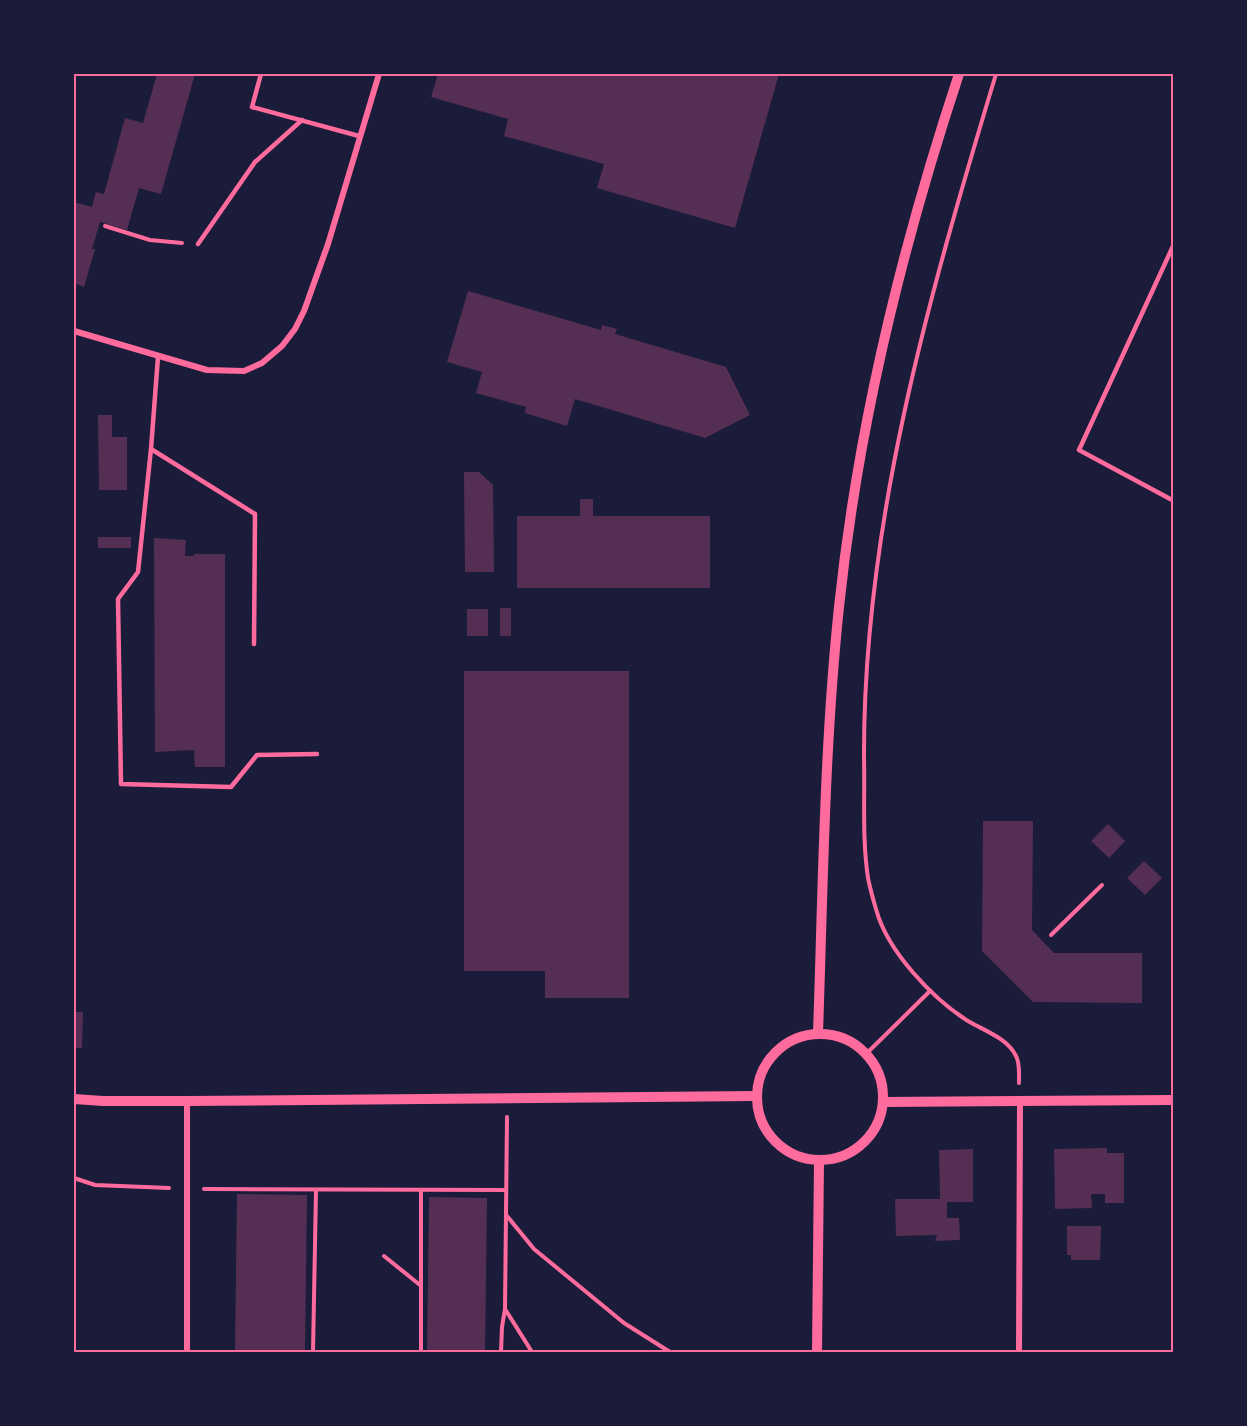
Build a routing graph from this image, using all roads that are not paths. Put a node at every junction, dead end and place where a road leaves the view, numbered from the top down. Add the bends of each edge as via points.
1 (261, 74) edge
2 (379, 74) edge
3 (959, 74) edge
4 (302, 120) junction
5 (359, 136) junction
6 (198, 244) road end
7 (1173, 244) edge
8 (74, 331) edge
9 (158, 357) junction
10 (151, 449) junction
11 (1173, 501) edge
12 (254, 644) dead end
13 (317, 754) dead end
14 (818, 1033) junction
15 (756, 1096) junction
16 (74, 1099) edge
17 (1173, 1100) edge
18 (187, 1101) junction
19 (1020, 1101) junction
20 (884, 1102) junction
21 (819, 1161) junction
22 (187, 1353) edge
23 (817, 1353) edge
24 (1019, 1353) edge

1 - 4 lane via 252,107
2 - 5 street
3 - 14 street via 907,249 855,486 838,608 829,730
4 - 5 lane
4 - 6 lane via 255,162
5 - 9 street via 304,311 282,346 262,363 244,370 207,370
7 - 11 lane via 1079,450
8 - 9 street
9 - 10 lane
10 - 12 lane via 255,514
10 - 13 lane via 138,572 118,599 121,784 231,787 257,754
14 - 15 street via 794,1038 774,1052 760,1072
14 - 20 street via 844,1038 867,1053 880,1076
15 - 18 street
15 - 21 street via 760,1121 774,1142 795,1156
16 - 18 street
17 - 19 street
18 - 22 street
19 - 20 street
19 - 24 street
20 - 21 street via 877,1125 862,1144 842,1157
21 - 23 street

